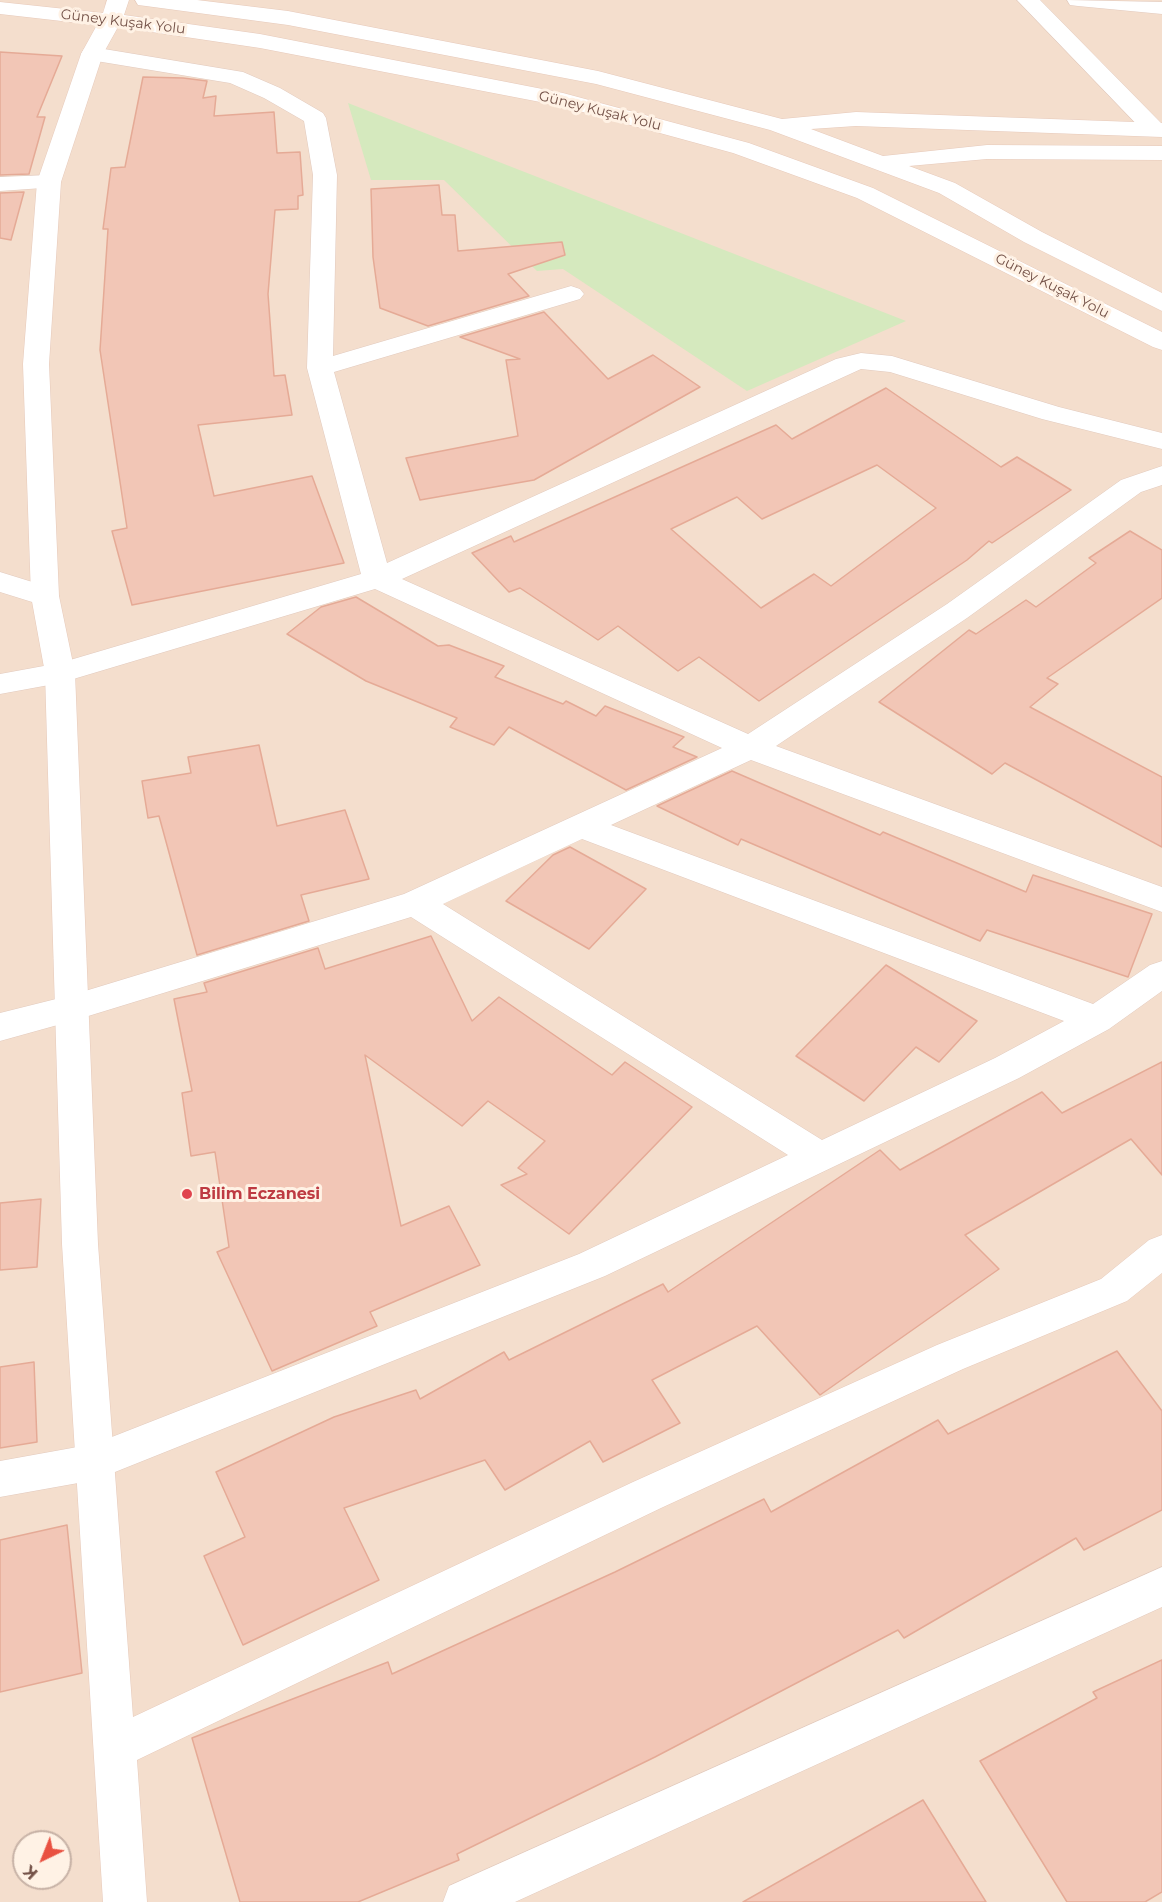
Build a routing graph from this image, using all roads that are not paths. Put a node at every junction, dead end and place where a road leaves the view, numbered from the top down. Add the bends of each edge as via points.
1 (146, 0) edge
2 (1028, 0) edge
3 (1078, 0) edge
4 (0, 8) edge
5 (1162, 8) edge
6 (114, 10) edge
7 (92, 54) junction
8 (778, 125) junction
9 (1158, 130) edge
10 (741, 148) junction
11 (1162, 153) edge
12 (883, 163) junction
13 (49, 182) junction
14 (0, 184) edge
15 (846, 186) junction
16 (571, 294) dead end
17 (1162, 303) edge
18 (1162, 342) edge
19 (320, 368) junction
20 (1162, 441) edge
21 (1162, 475) edge
22 (377, 579) junction
23 (0, 582) edge
24 (45, 596) junction
25 (60, 672) junction
26 (0, 684) edge
27 (750, 748) junction
28 (582, 827) junction
29 (1162, 900) edge
30 (415, 903) junction
31 (1162, 974) edge
32 (72, 1008) junction
33 (1097, 1019) junction
34 (0, 1027) edge
35 (820, 1157) junction
36 (1162, 1251) edge
37 (95, 1462) junction
38 (0, 1479) edge
39 (1162, 1587) edge
40 (115, 1748) junction
41 (125, 1902) edge
42 (465, 1902) edge

1 - 8 street, Güney Kuşak Yolu via 288,18 541,66
2 - 9 street
3 - 5 street
4 - 6 street, Güney Kuşak Yolu
6 - 7 street
6 - 10 street, Güney Kuşak Yolu via 563,100
7 - 13 street
7 - 19 street via 235,77 315,118 324,175
8 - 9 street via 856,119
8 - 10 street
8 - 12 street, Güney Kuşak Yolu
10 - 15 street, Güney Kuşak Yolu
11 - 12 street via 965,153
12 - 15 street
12 - 17 street, Güney Kuşak Yolu via 946,188
13 - 14 street
13 - 24 street via 36,364
15 - 18 street, Güney Kuşak Yolu via 983,250
16 - 19 street
19 - 22 street
20 - 22 street via 1051,413 892,364 861,361
21 - 27 street via 1131,486 957,611
22 - 25 street
22 - 27 street
23 - 24 street
24 - 25 street
25 - 26 street
25 - 32 street
27 - 28 street
27 - 29 street
28 - 30 street
28 - 33 street
30 - 32 street
30 - 35 street
31 - 33 street
32 - 34 street
32 - 37 street via 80,1244
33 - 35 street via 1007,1068
35 - 37 street via 592,1265
36 - 40 street via 1114,1290 950,1357 647,1495
37 - 38 street
37 - 40 street
39 - 42 street
40 - 41 street

